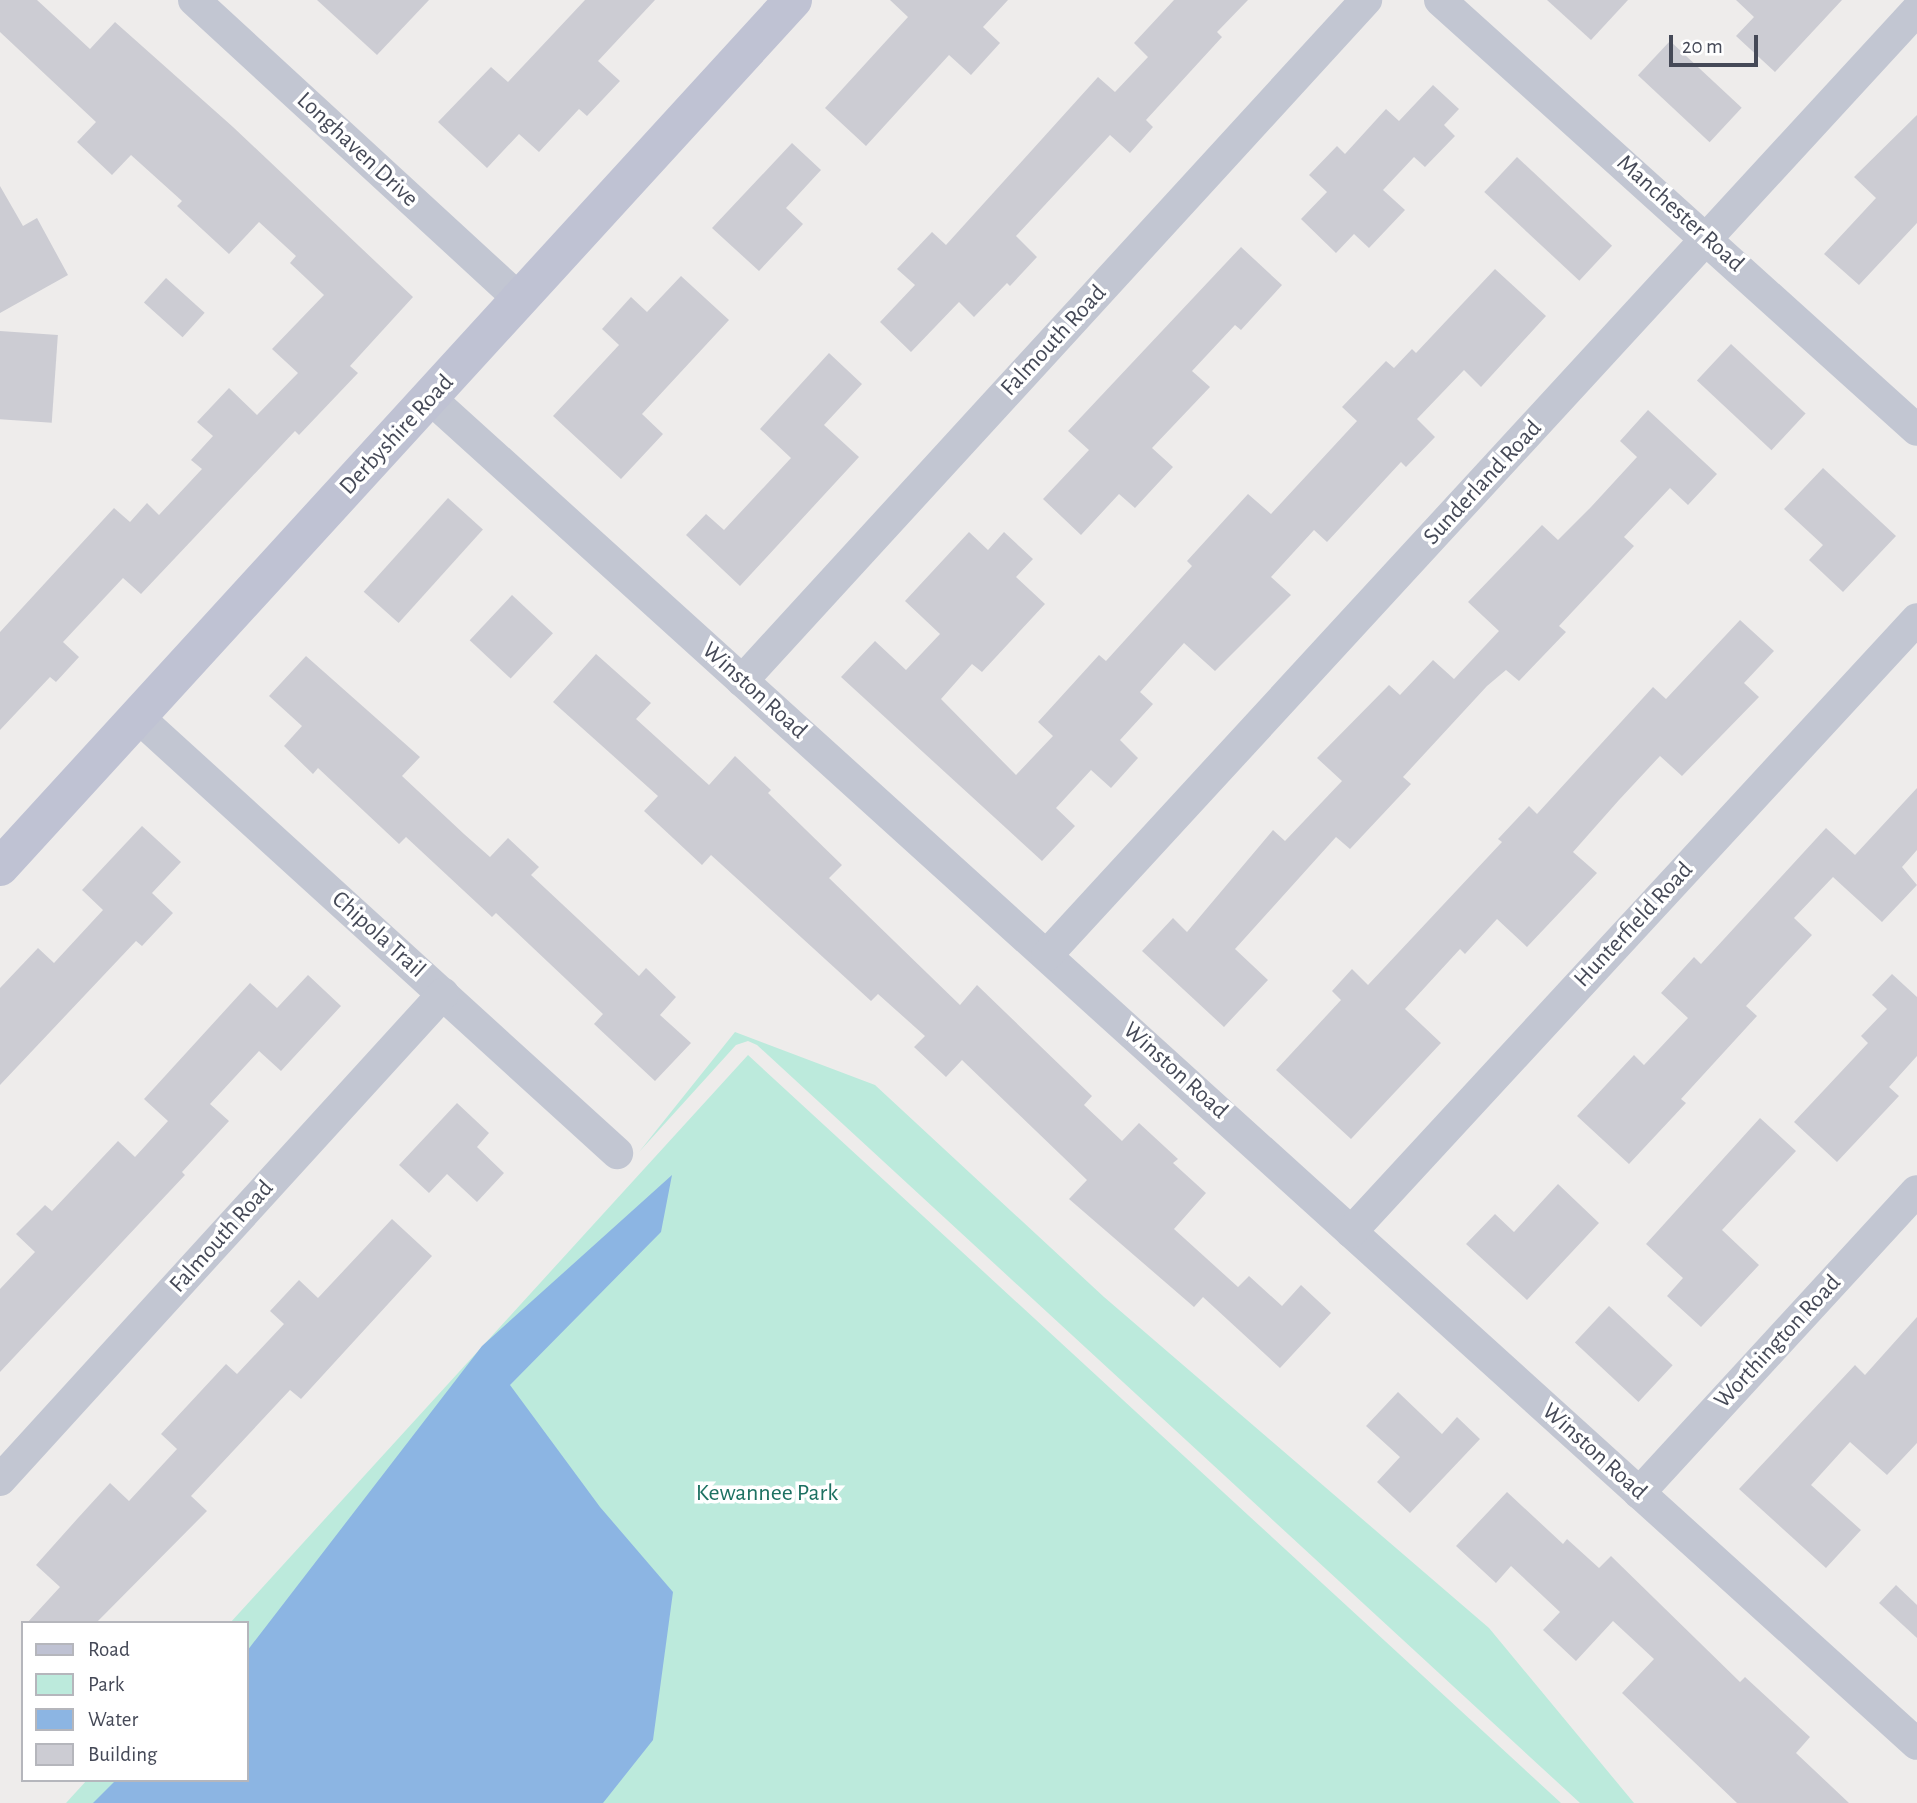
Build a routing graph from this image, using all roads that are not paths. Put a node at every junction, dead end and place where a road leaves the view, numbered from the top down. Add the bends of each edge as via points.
1 (793, 0) edge
2 (1366, 0) edge
3 (1440, 0) edge
4 (203, 3) edge
5 (1917, 10) edge
6 (1708, 239) junction
7 (520, 300) junction
8 (431, 399) junction
9 (1917, 430) edge
10 (1917, 619) edge
11 (742, 681) junction
12 (138, 717) junction
13 (0, 867) edge
14 (1047, 955) junction
15 (443, 994) junction
16 (617, 1153) dead end
17 (1917, 1191) edge
18 (1352, 1232) junction
19 (0, 1480) edge
20 (1639, 1493) junction
21 (1917, 1744) edge

1 - 7 street, Derbyshire Road
2 - 11 street, Falmouth Road
3 - 6 street, Manchester Road
4 - 7 street, Longhaven Drive
5 - 6 street, Sunderland Road
6 - 9 street, Manchester Road
6 - 14 street, Sunderland Road
7 - 8 street, Derbyshire Road
8 - 11 street, Winston Road
8 - 12 street, Derbyshire Road
10 - 18 street, Hunterfield Road
11 - 14 street, Winston Road
12 - 13 street, Derbyshire Road
12 - 15 street, Chipola Trail
14 - 18 street, Winston Road
15 - 16 street, Chipola Trail
15 - 19 street, Falmouth Road
17 - 20 street, Worthington Road
18 - 20 street, Winston Road
20 - 21 street, Winston Road

